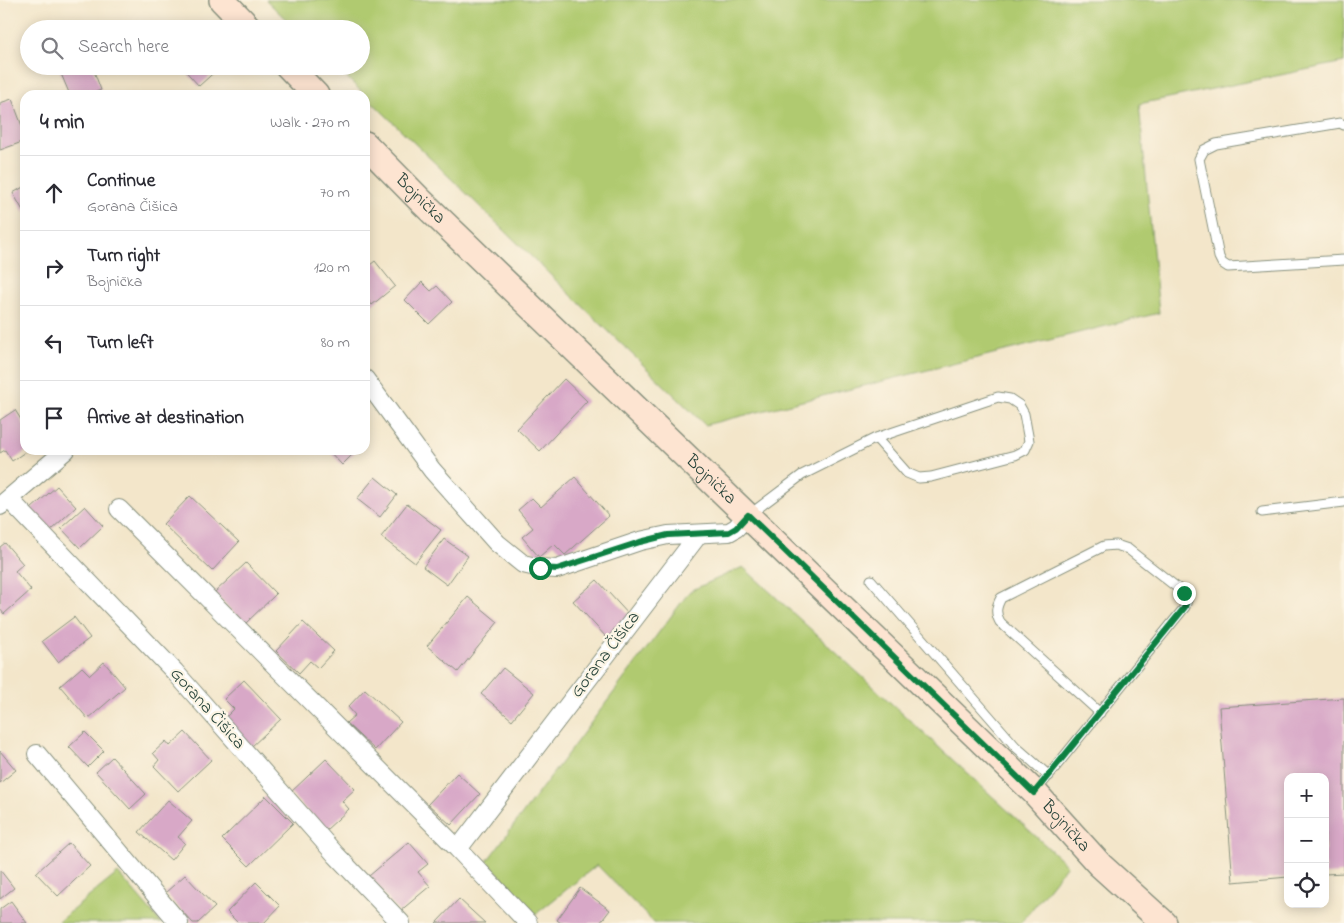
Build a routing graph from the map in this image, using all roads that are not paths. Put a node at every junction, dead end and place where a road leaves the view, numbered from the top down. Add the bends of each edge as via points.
1 (222, 0) edge
2 (241, 20) edge
3 (297, 75) edge
4 (311, 90) edge
5 (1344, 125) edge
6 (370, 149) edge
7 (1344, 260) edge
8 (370, 385) edge
9 (876, 438) junction
10 (60, 455) edge
11 (1344, 502) edge
12 (4, 503) edge
13 (119, 509) dead end
14 (1262, 512) dead end
15 (748, 515) junction
16 (699, 534) junction
17 (871, 580) dead end
18 (1100, 713) junction
19 (37, 754) dead end
20 (1042, 785) junction
21 (458, 849) junction
22 (179, 923) edge
23 (401, 923) edge
24 (528, 923) edge
25 (1164, 923) edge

1 - 2 main road
3 - 4 main road
5 - 7 lane via 1340,123 1216,144 1204,150 1199,159 1222,263 1228,267
6 - 15 main road, Bojnička
8 - 16 street via 432,470 497,543 523,564 557,569 668,535
9 - 9 lane via 998,397 1019,405 1029,441 1025,450 1015,455 919,478 907,473
9 - 15 lane via 802,475
10 - 12 street, Gorana Čišica
11 - 14 lane
12 - 23 street, Gorana Čišica via 175,672 336,855
13 - 21 street
15 - 16 street via 729,532
15 - 20 main road, Bojnička
16 - 21 street, Gorana Čišica
17 - 20 lane via 1016,747
18 - 18 lane via 1185,607 1187,600 1184,593 1128,549 1116,545 1104,546 1001,598 996,606 1000,622
18 - 20 lane
19 - 22 street
20 - 25 main road, Bojnička via 1100,865
21 - 24 street

